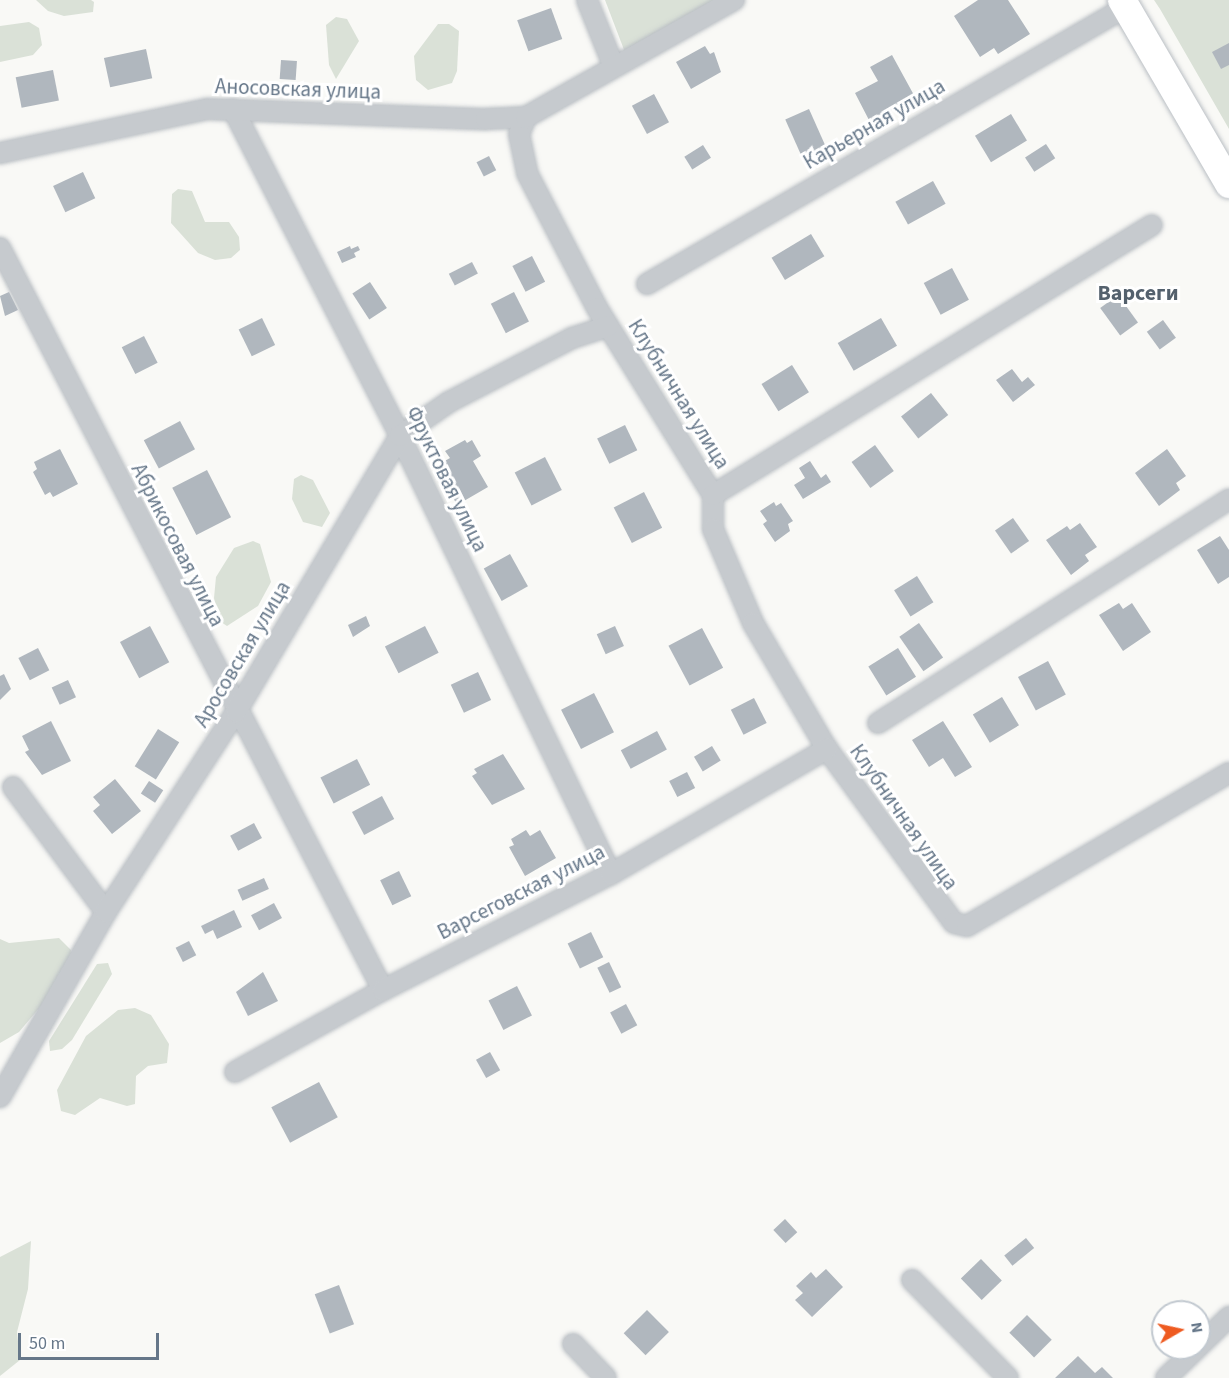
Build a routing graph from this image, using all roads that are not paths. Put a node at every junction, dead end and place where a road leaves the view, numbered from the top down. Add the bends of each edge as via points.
1 (587, 0) edge
2 (734, 0) edge
3 (1124, 3) edge
4 (614, 67) junction
5 (233, 109) junction
6 (526, 117) junction
7 (0, 153) edge
8 (1229, 184) edge
9 (1152, 225) dead end
10 (0, 248) edge
11 (648, 284) dead end
12 (608, 326) junction
13 (400, 436) junction
14 (713, 495) junction
15 (1229, 499) edge
16 (236, 712) junction
17 (878, 723) dead end
18 (826, 749) junction
19 (1229, 773) edge
20 (13, 787) dead end
21 (611, 874) junction
22 (106, 912) junction
23 (383, 990) junction
24 (235, 1072) dead end
25 (0, 1097) edge
26 (912, 1280) dead end
27 (1229, 1317) edge
28 (1211, 1334) edge
29 (573, 1344) dead end
30 (1185, 1360) edge
31 (606, 1378) edge
32 (1008, 1378) edge
33 (1166, 1378) edge

1 - 4 street
2 - 4 street
3 - 8 main road
3 - 11 street, Карьерная улица
4 - 6 street
5 - 6 street, Аносовская улица via 379,116
5 - 7 street, Аносовская улица via 185,113
5 - 13 street, Фруктовая улица
6 - 12 street, Клубничная улица via 519,134 527,173
9 - 14 street
10 - 16 street, Абрикосовая улица
12 - 13 street, Аросовская улица via 573,338 459,397
12 - 14 street, Клубничная улица
13 - 16 street, Аросовская улица
13 - 21 street, Фруктовая улица
14 - 18 street, Клубничная улица via 713,530 753,623
15 - 17 street
16 - 22 street, Аросовская улица
16 - 23 street, Абрикосовая улица
18 - 19 street, Клубничная улица via 943,912 954,923 967,926
18 - 21 street, Варсеговская улица
20 - 22 street
21 - 23 street, Варсеговская улица
22 - 25 street, Аросовская улица
23 - 24 street, Варсеговская улица
26 - 32 street
27 - 28 street
29 - 31 street
30 - 33 street

